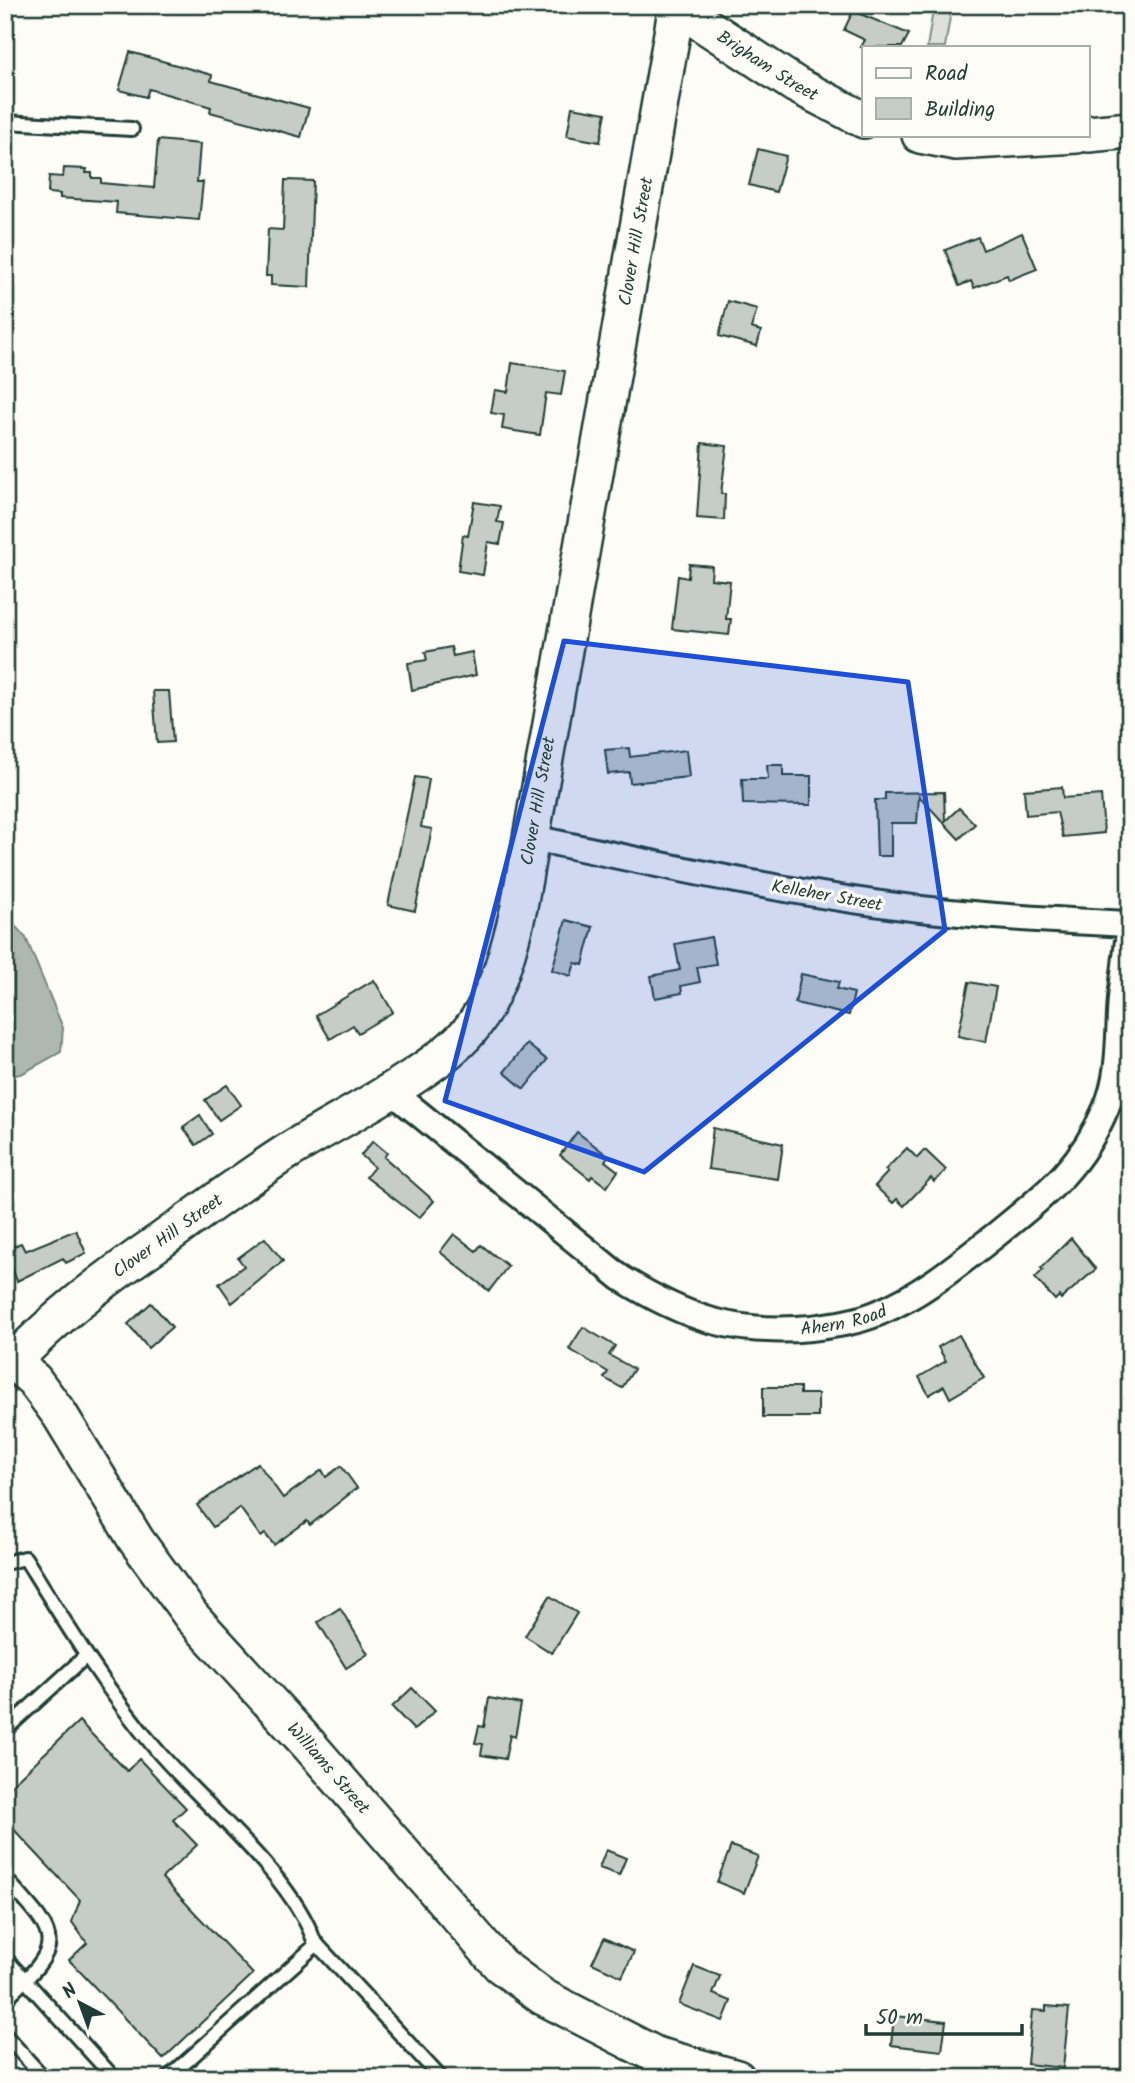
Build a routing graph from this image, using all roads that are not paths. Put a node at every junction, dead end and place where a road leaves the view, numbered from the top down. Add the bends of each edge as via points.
1 (677, 6) edge
2 (862, 119) edge
3 (5, 122) edge
4 (132, 129) dead end
5 (1130, 130) edge
6 (1090, 134) edge
7 (925, 136) edge
8 (1060, 136) edge
9 (529, 837) junction
10 (1130, 924) edge
11 (390, 1090) junction
12 (9, 1361) edge
13 (5, 1563) edge
14 (86, 1656) junction
15 (5, 1730) edge
16 (5, 1878) edge
17 (317, 1944) junction
18 (5, 1958) edge
19 (26, 1981) junction
20 (5, 1999) edge
21 (5, 2035) edge
22 (44, 2078) edge
23 (114, 2078) edge
24 (168, 2078) edge
25 (440, 2078) edge
26 (737, 2078) edge

1 - 2 street, Brigham Street via 796,85
1 - 9 street, Clover Hill Street
3 - 4 lane
5 - 6 street
7 - 8 street via 956,142
9 - 10 street, Kelleher Street via 715,876 896,906
9 - 11 street, Clover Hill Street via 513,934 482,1011 459,1041
10 - 11 street, Ahern Road via 1111,1093 1090,1141 1069,1173 922,1290 877,1314 840,1325 751,1330 711,1323 663,1304 621,1278
11 - 12 street, Clover Hill Street via 214,1201 78,1300
12 - 26 street, Williams Street via 34,1380 60,1415 136,1541 192,1618 500,1965 543,1997 656,2055
13 - 14 lane via 26,1558
14 - 15 lane
14 - 17 lane via 155,1748 281,1884
16 - 19 lane via 49,1932 44,1959
17 - 24 lane
17 - 25 lane
18 - 19 lane
19 - 20 lane
19 - 23 lane
21 - 22 lane

